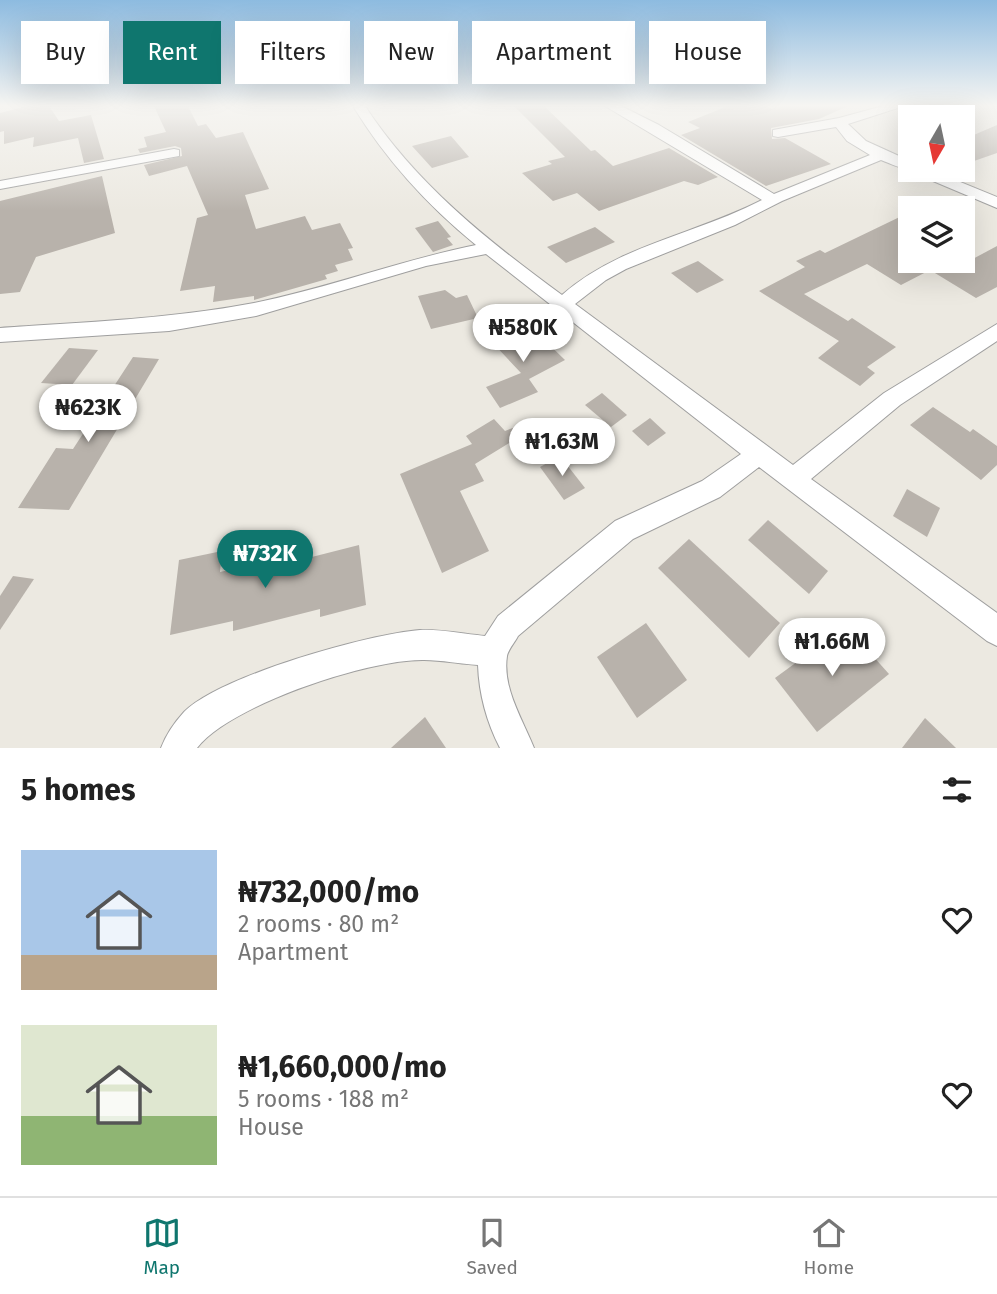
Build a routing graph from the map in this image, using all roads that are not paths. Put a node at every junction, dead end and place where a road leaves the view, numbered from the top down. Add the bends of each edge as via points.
1 (381, 141) edge
2 (675, 141) edge
3 (858, 141) edge
4 (174, 153) dead end
5 (881, 155) junction
6 (898, 161) edge
7 (947, 182) edge
8 (0, 185) edge
9 (773, 200) junction
10 (997, 203) edge
11 (490, 248) junction
12 (563, 305) junction
13 (997, 331) edge
14 (0, 335) edge
15 (758, 455) junction
16 (792, 480) junction
17 (997, 631) edge
18 (492, 652) junction
19 (177, 748) edge
20 (518, 748) edge

1 - 11 street via 442,206
2 - 9 street
3 - 5 street
4 - 8 street
5 - 6 street
5 - 9 street
7 - 10 street
9 - 12 street via 604,273 579,288
11 - 12 street
11 - 14 street via 423,261 256,309 169,324
12 - 15 street
13 - 16 street via 892,399
15 - 16 street
15 - 18 street via 711,489 624,530 508,626
16 - 17 street
18 - 19 street via 422,645 354,656 243,694 197,722
18 - 20 street via 494,685

